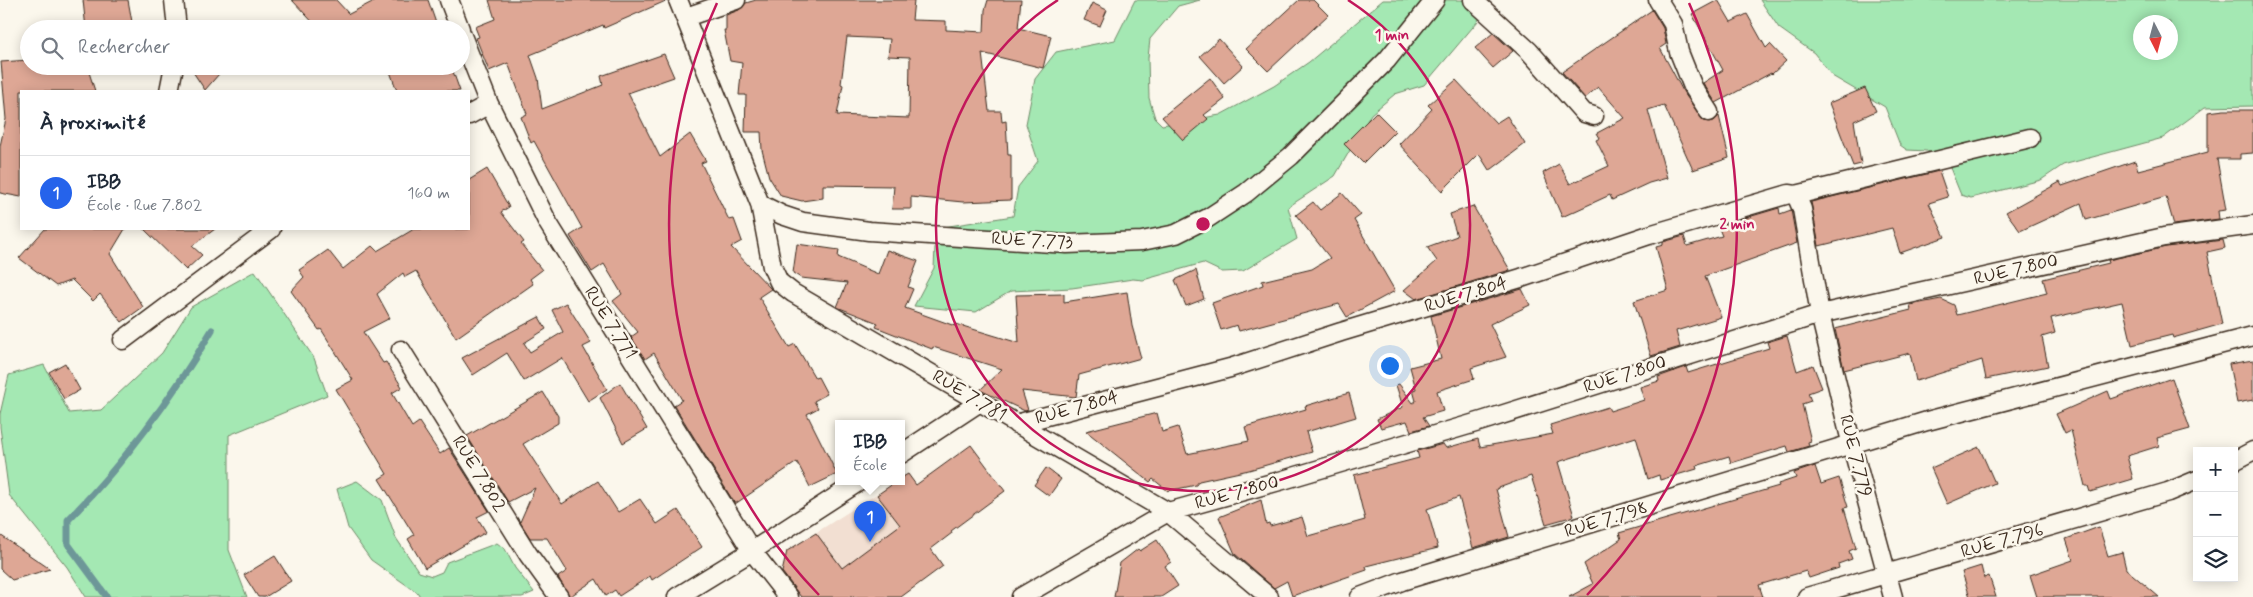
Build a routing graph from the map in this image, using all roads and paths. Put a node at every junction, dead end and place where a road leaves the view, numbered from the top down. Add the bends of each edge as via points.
1 (174, 0) edge
2 (449, 0) edge
3 (678, 0) edge
4 (736, 0) edge
5 (1435, 0) edge
6 (1472, 0) edge
7 (1658, 0) edge
8 (686, 17) junction
9 (176, 20) edge
10 (457, 20) edge
11 (470, 56) edge
12 (172, 75) edge
13 (169, 90) edge
14 (489, 104) junction
15 (1709, 112) dead end
16 (470, 115) edge
17 (1594, 116) dead end
18 (2030, 138) dead end
19 (1796, 195) junction
20 (760, 204) junction
21 (2253, 225) edge
22 (270, 230) edge
23 (1820, 314) junction
24 (2253, 336) edge
25 (123, 340) dead end
26 (401, 350) dead end
27 (980, 402) junction
28 (1016, 424) junction
29 (1852, 446) junction
30 (905, 451) edge
31 (2253, 451) edge
32 (2238, 459) edge
33 (2193, 482) edge
34 (854, 485) edge
35 (1168, 512) junction
36 (752, 551) junction
37 (1886, 575) junction
38 (559, 597) edge
39 (678, 597) edge
40 (788, 597) edge
41 (1021, 597) edge
42 (1270, 597) edge
43 (1360, 597) edge
44 (1807, 597) edge
45 (1893, 597) edge

1 - 9 street
2 - 10 street
3 - 8 street
4 - 8 street
5 - 20 street, RUE 7.773 via 1387,60 1291,156 1246,193 1176,234 1142,241 1067,244 869,231 803,222
6 - 17 street via 1529,51 1584,113
7 - 15 street via 1673,24 1679,52 1693,87
8 - 20 street
11 - 14 street, RUE 7.771
12 - 13 street
14 - 16 street
14 - 36 street, RUE 7.771 via 548,223
18 - 19 street, RUE 7.804
19 - 23 street via 1802,209
19 - 28 street, RUE 7.804 via 1789,194 1648,235 1230,368
20 - 27 street, RUE 7.781 via 772,267 779,282
21 - 23 street, RUE 7.800 via 2164,237
22 - 25 street
23 - 29 street, RUE 7.779
23 - 35 street, RUE 7.800 via 1482,421
24 - 29 street, RUE 7.798 via 1928,421
26 - 38 street, RUE 7.802 via 528,554
27 - 28 street, RUE 7.781
27 - 30 street
28 - 35 street, RUE 7.781
29 - 37 street, RUE 7.779
29 - 43 street, RUE 7.798 via 1402,581
31 - 32 street
33 - 37 street, RUE 7.796 via 2168,492
34 - 36 street
35 - 41 street, RUE 7.800
35 - 42 street, RUE 7.781
36 - 39 street
36 - 40 street, RUE 7.771
37 - 44 street, RUE 7.796
37 - 45 street, RUE 7.779

